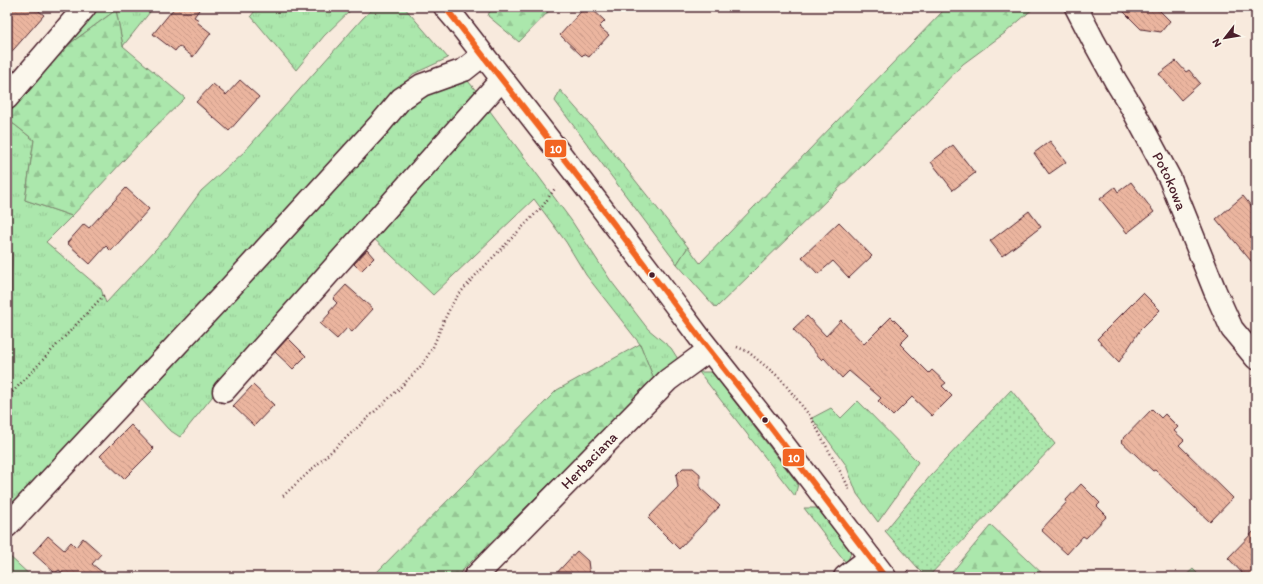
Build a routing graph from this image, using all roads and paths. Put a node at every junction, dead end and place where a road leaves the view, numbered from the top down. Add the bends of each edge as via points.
1 (85, 7) edge
2 (444, 7) edge
3 (1076, 7) edge
4 (483, 55) junction
5 (502, 79) junction
6 (7, 98) edge
7 (552, 193) dead end
8 (104, 295) dead end
9 (709, 350) junction
10 (1256, 358) edge
11 (224, 391) dead end
12 (7, 398) edge
13 (283, 496) dead end
14 (7, 526) edge
15 (870, 558) junction
16 (475, 577) edge
17 (845, 577) edge
18 (885, 577) edge

1 - 6 street
2 - 4 street
3 - 10 street, Potokowa via 1166,172 1232,329
4 - 5 street
4 - 14 street via 464,70 422,85 401,99
5 - 9 street
5 - 11 street
7 - 13 path via 542,207 455,298 422,365
8 - 12 path
9 - 15 street
9 - 16 street, Herbaciana via 668,380
15 - 17 street
15 - 18 street

